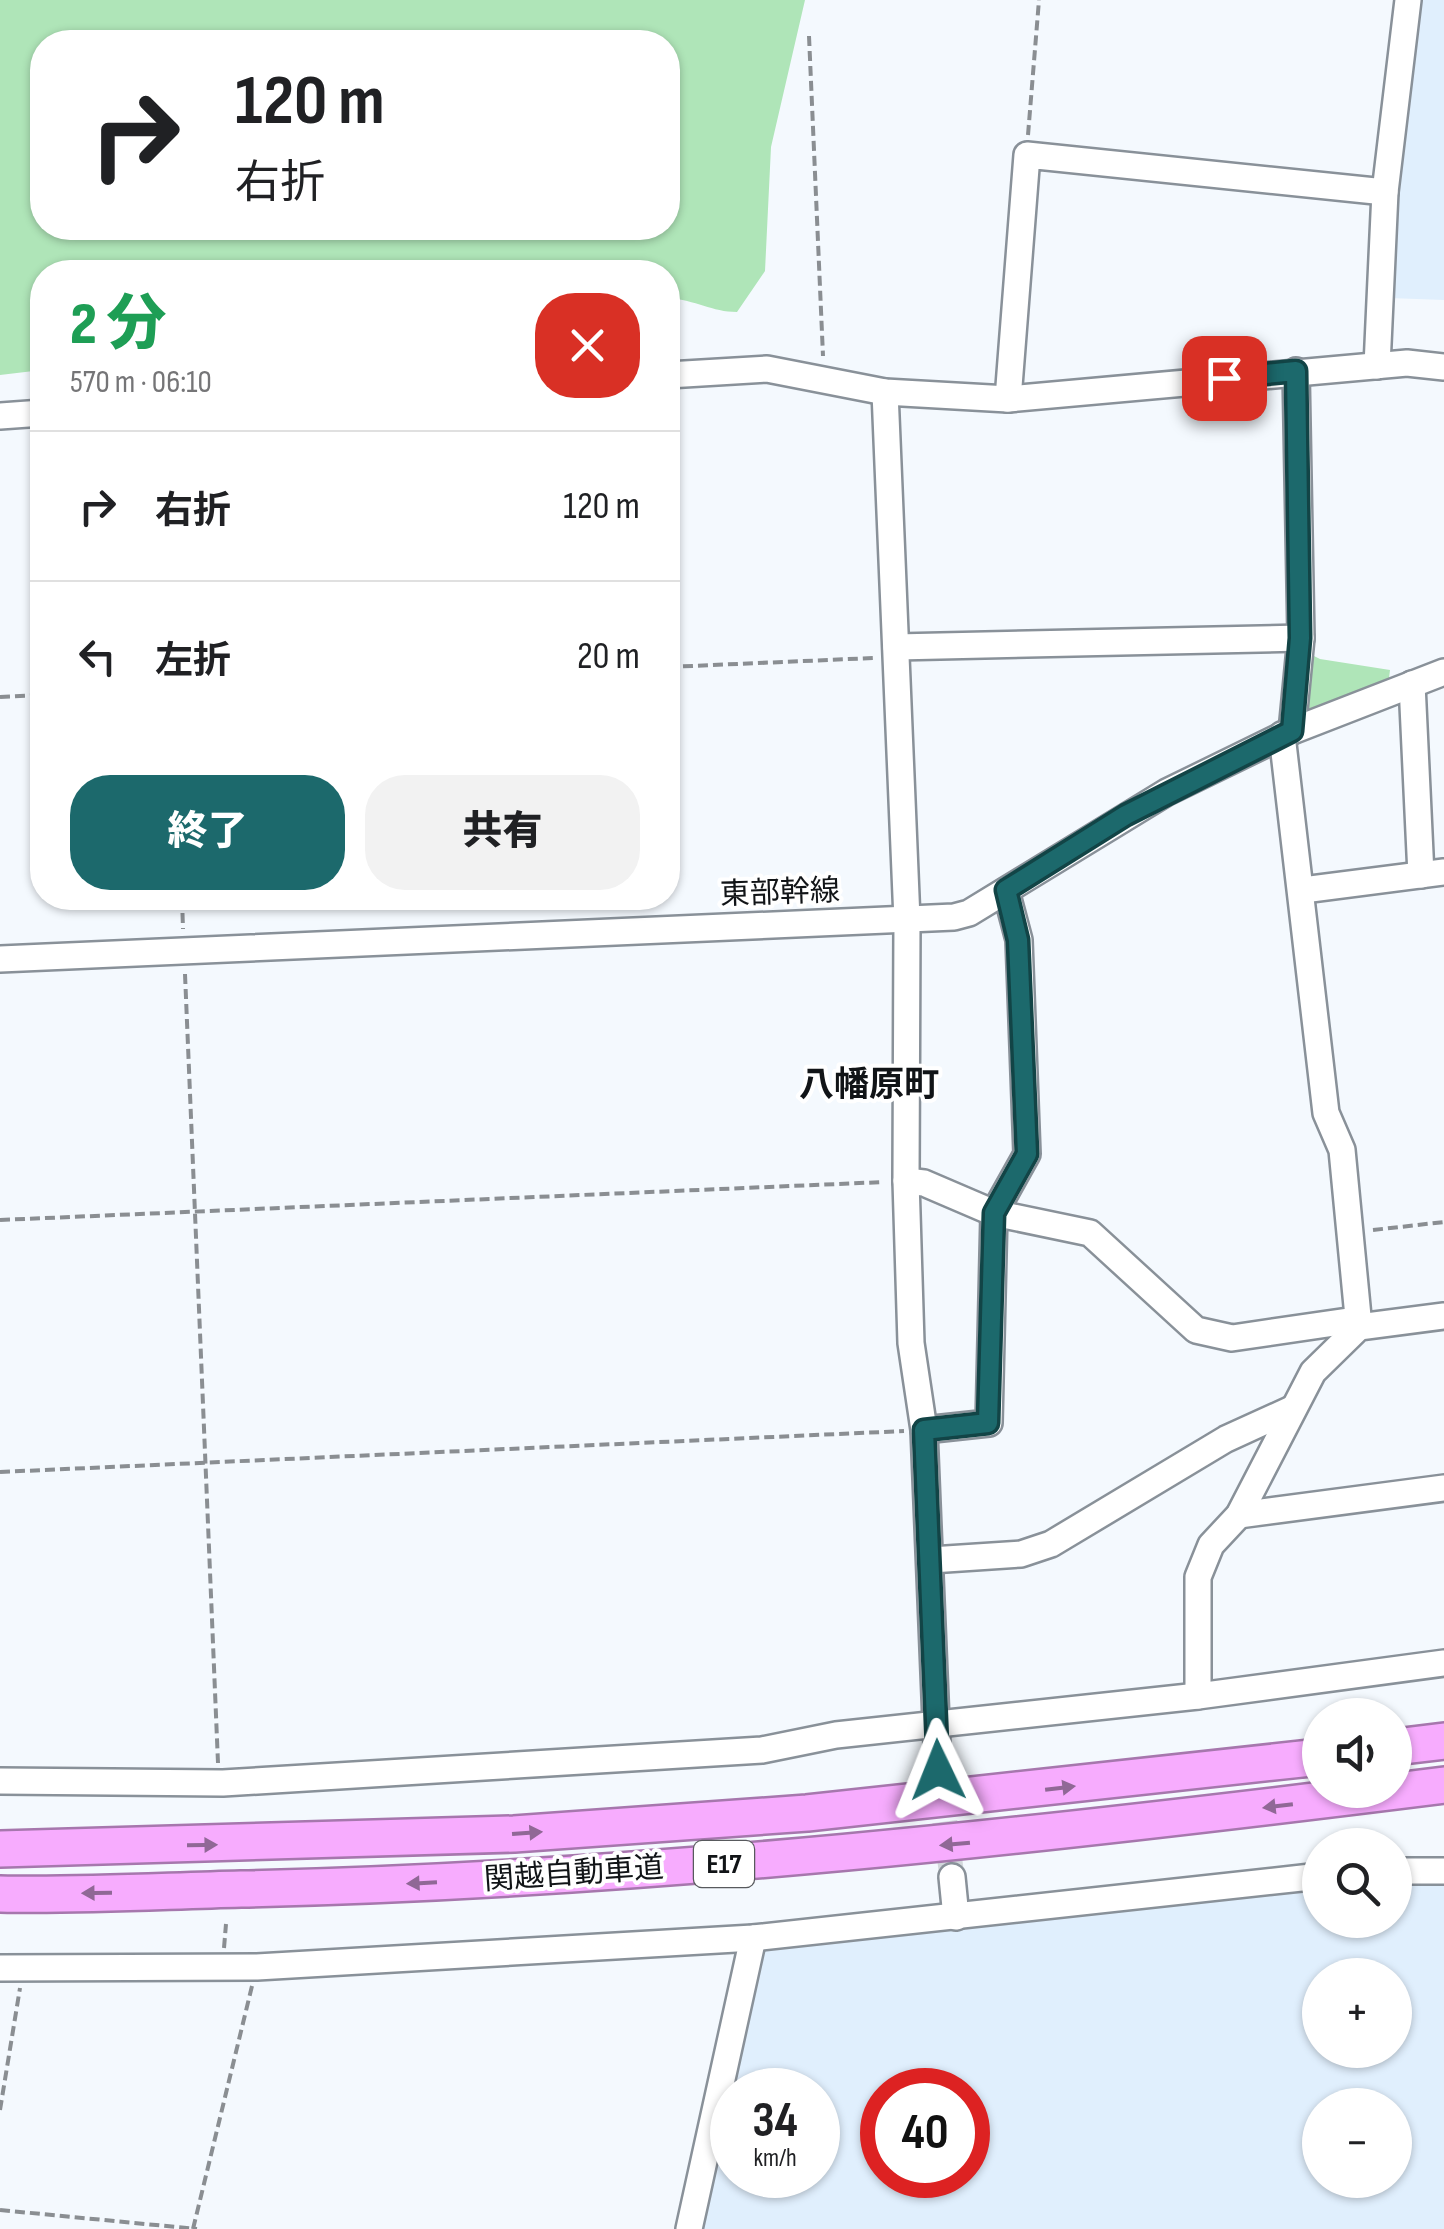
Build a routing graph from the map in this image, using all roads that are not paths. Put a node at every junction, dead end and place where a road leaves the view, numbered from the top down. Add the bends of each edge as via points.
1 (1408, 0) edge
2 (1385, 192) junction
3 (1377, 366) junction
4 (1444, 367) edge
5 (1296, 371) junction
6 (680, 374) edge
7 (885, 392) junction
8 (1008, 398) junction
9 (30, 414) edge
10 (0, 416) edge
11 (1300, 638) junction
12 (896, 652) junction
13 (1444, 672) edge
14 (1412, 684) junction
15 (1287, 733) junction
16 (1432, 874) edge
17 (1006, 890) junction
18 (1303, 890) junction
19 (907, 920) junction
20 (0, 959) edge
21 (906, 1181) junction
22 (994, 1213) junction
23 (1444, 1316) edge
24 (1357, 1323) junction
25 (1292, 1408) junction
26 (924, 1430) junction
27 (1444, 1488) edge
28 (1238, 1514) junction
29 (931, 1560) junction
30 (1444, 1662) edge
31 (1198, 1696) junction
32 (937, 1725) junction
33 (1444, 1741) edge
34 (1412, 1745) edge
35 (1302, 1759) edge
36 (938, 1770) tunnel mouth
37 (0, 1781) edge
38 (1444, 1785) edge
39 (0, 1849) edge
40 (1444, 1871) edge
41 (1412, 1872) edge
42 (952, 1877) tunnel mouth
43 (1302, 1878) edge
44 (0, 1894) edge
45 (956, 1917) junction
46 (753, 1938) junction
47 (10, 1968) edge
48 (688, 2229) edge

1 - 2 street
2 - 3 street
2 - 8 street via 1027,155
3 - 4 street
3 - 5 street
5 - 8 street
5 - 11 street
6 - 7 street via 767,369
7 - 8 street
7 - 12 street
9 - 10 street
11 - 12 street
11 - 15 street
12 - 19 street
13 - 14 street, 東部幹線
14 - 15 street, 東部幹線
14 - 16 street
15 - 17 street, 東部幹線 via 1126,815
15 - 18 street
16 - 18 street
17 - 19 street, 東部幹線 via 969,913
17 - 22 street via 1018,940 1027,1154
18 - 24 street via 1326,1113 1342,1150
19 - 20 street, 東部幹線
19 - 21 street
21 - 22 street via 924,1182
21 - 26 street via 911,1343
22 - 24 street via 1090,1234 1196,1330 1232,1338
22 - 26 street via 988,1423
23 - 24 street
24 - 25 street
25 - 28 street
25 - 29 street via 1226,1439 1051,1544 1020,1554
26 - 29 street
27 - 28 street
28 - 31 street via 1211,1545 1198,1577
29 - 32 street
30 - 31 street
31 - 32 street
32 - 36 street
32 - 37 street via 762,1750 224,1783
33 - 34 highway
39 -> 35 highway, 関越自動車道 / E17 via 514,1834 826,1811
38 -> 44 highway, 関越自動車道 / E17 via 803,1858 472,1881
40 - 41 street
42 - 45 street
43 - 45 street
45 - 46 street
46 - 47 street via 257,1967
46 - 48 street

